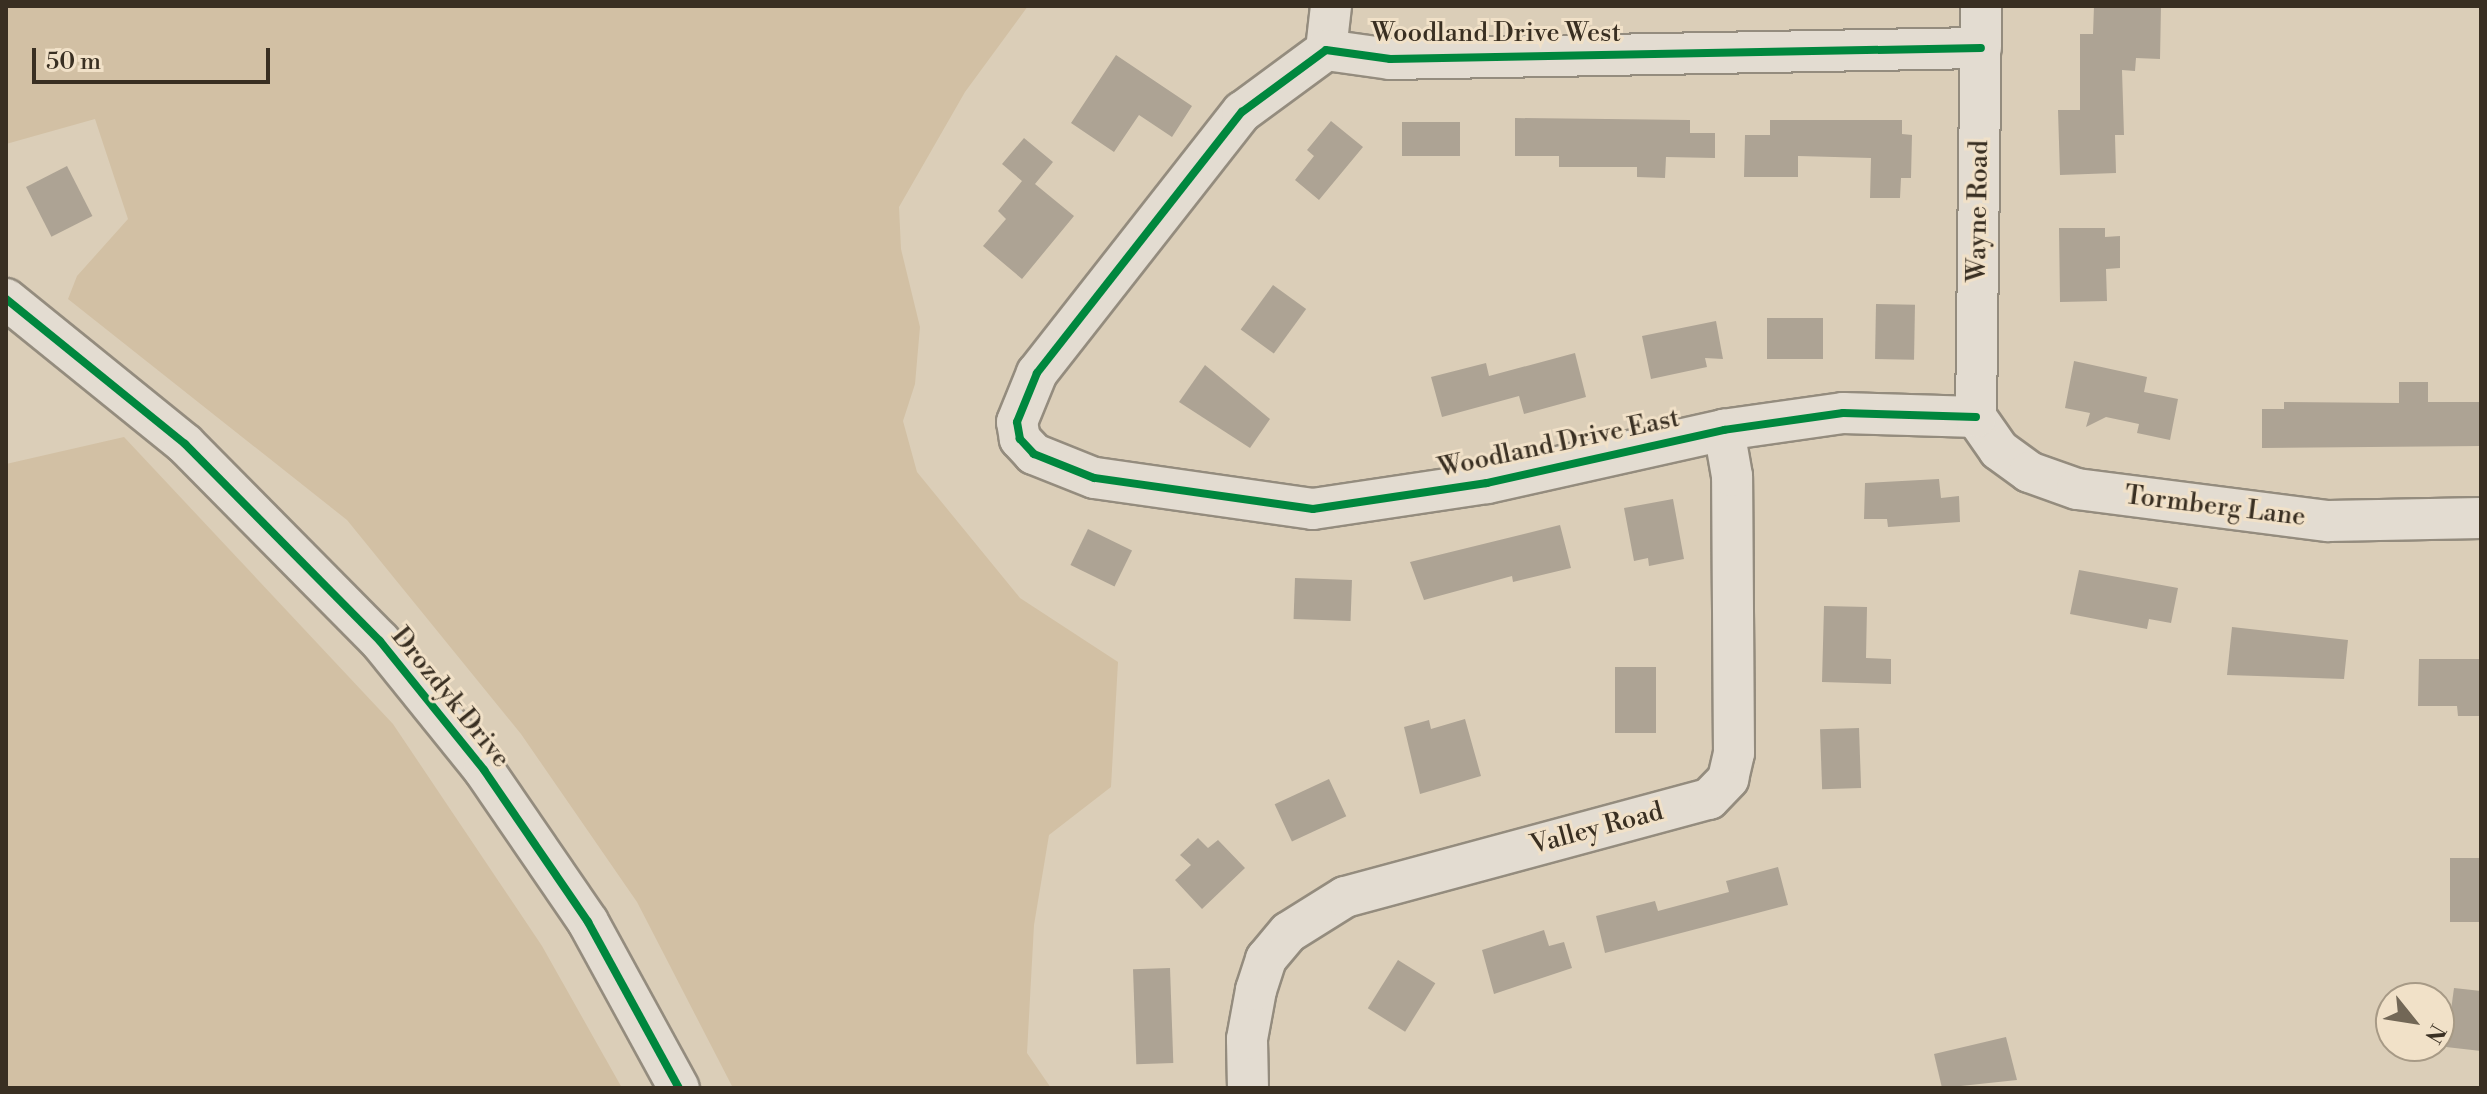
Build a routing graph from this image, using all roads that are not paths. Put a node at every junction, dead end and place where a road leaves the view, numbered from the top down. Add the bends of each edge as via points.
1 (1331, 6) edge
2 (1981, 6) edge
3 (1981, 48) junction
4 (1326, 50) junction
5 (6, 299) edge
6 (1976, 417) junction
7 (1724, 430) junction
8 (2481, 518) edge
9 (679, 1088) edge
10 (1248, 1088) edge

1 - 4 street
2 - 3 street, Wayne Road
3 - 4 street, Woodland Drive West via 1390,59
3 - 6 street, Wayne Road
4 - 7 street, Woodland Drive East via 1242,112 1037,373 1022,402 1020,439 1034,454 1094,478 1313,509 1487,483
5 - 9 street, Drozdyk Drive via 185,444 380,641 484,770 588,922
6 - 7 street, Woodland Drive East via 1843,413
6 - 8 street, Tormberg Lane via 2009,458 2077,489 2328,521
7 - 10 street, Valley Road via 1733,507 1734,753 1728,779 1709,799 1345,897 1289,932 1266,959 1256,990 1247,1039

